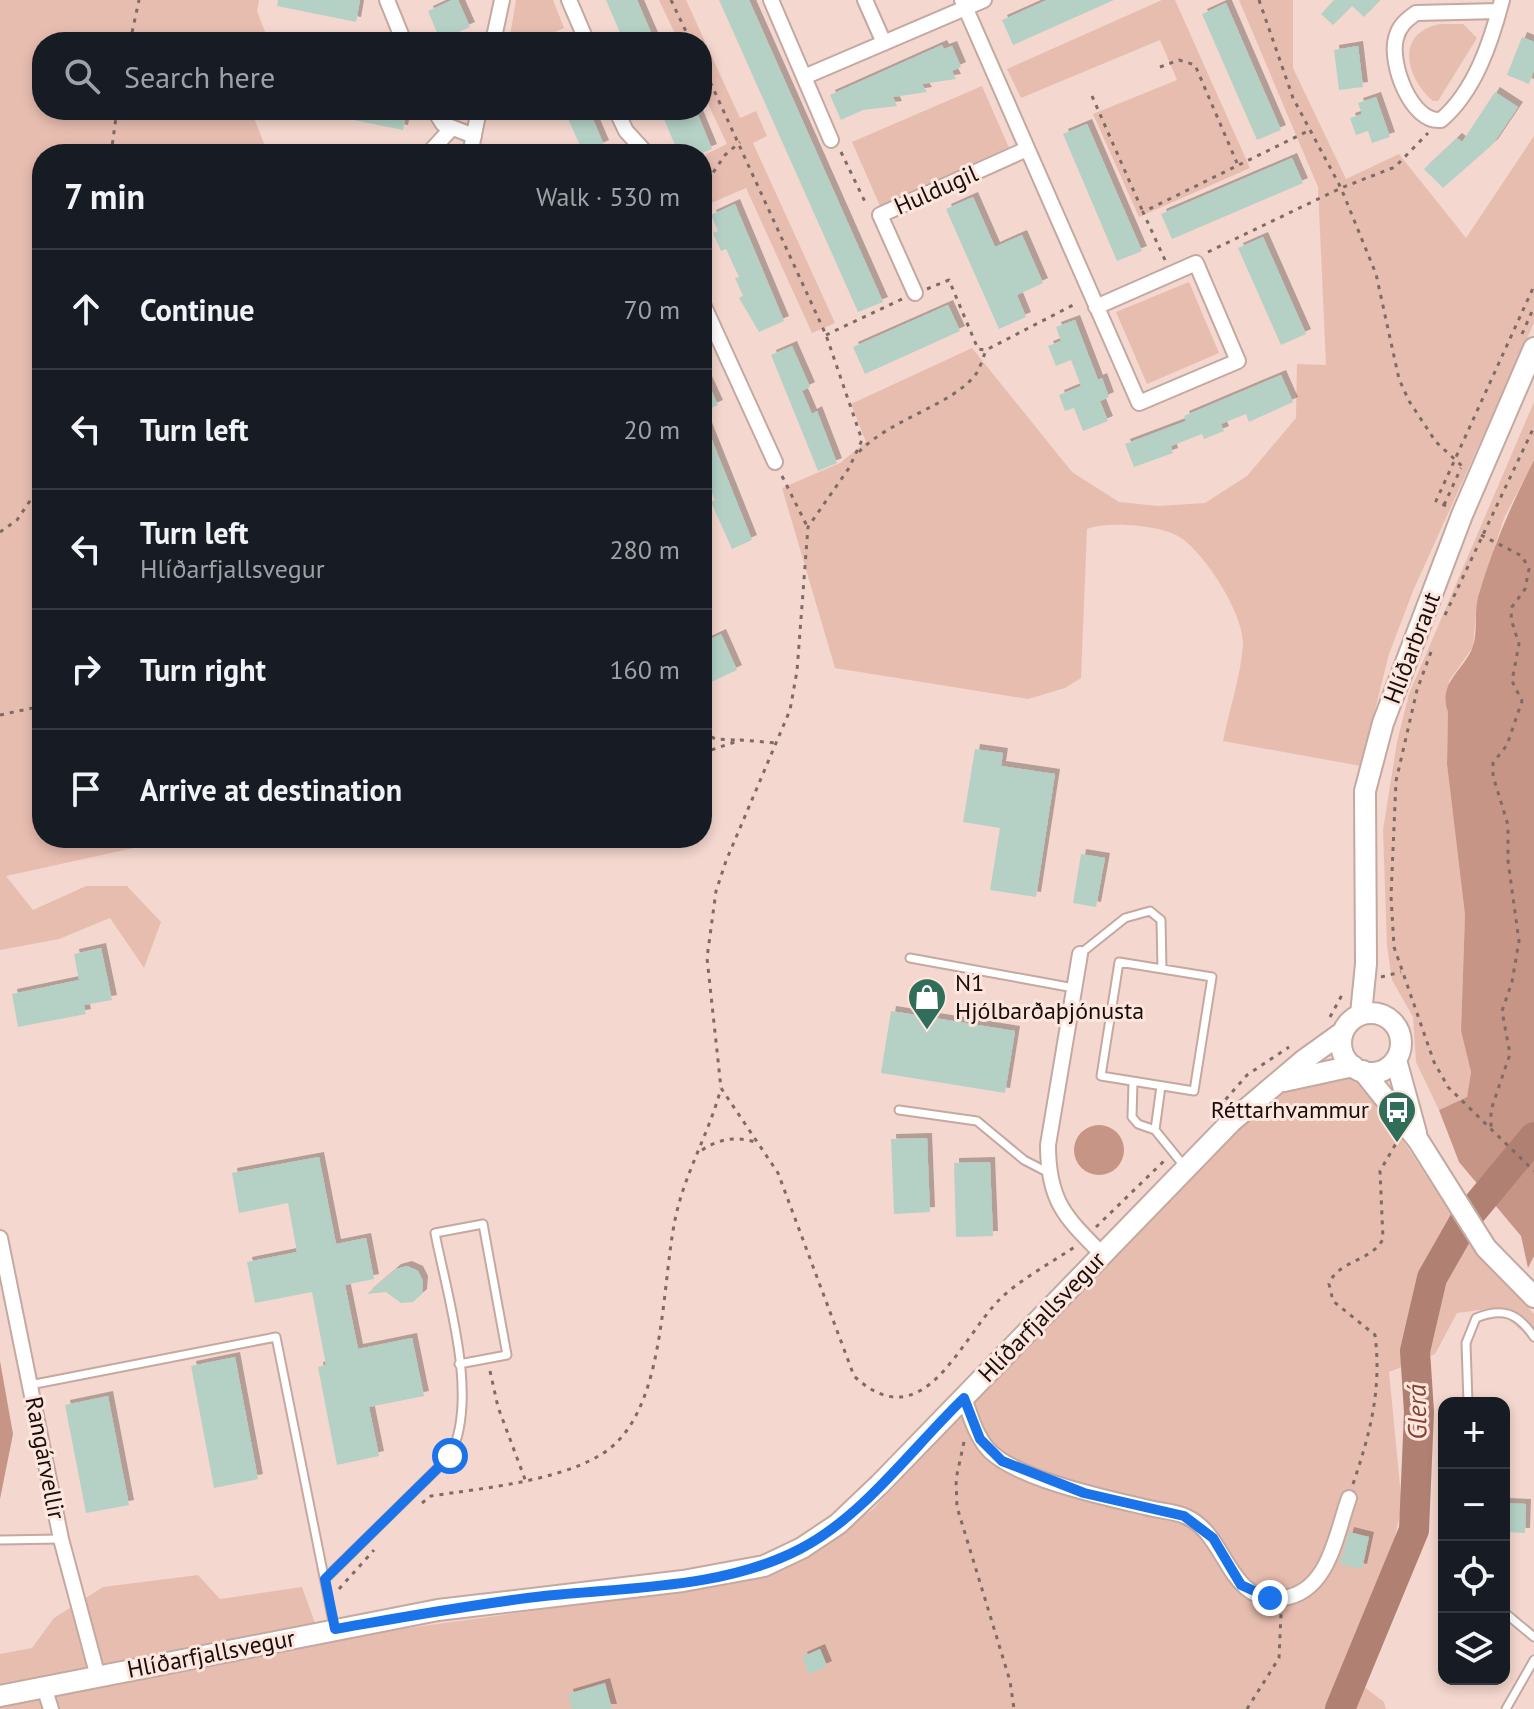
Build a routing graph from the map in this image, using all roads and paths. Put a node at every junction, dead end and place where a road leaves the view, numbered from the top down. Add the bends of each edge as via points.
1 (139, 0) edge
2 (387, 0) edge
3 (502, 0) edge
4 (569, 0) edge
5 (671, 0) edge
6 (771, 0) edge
7 (865, 0) edge
8 (984, 0) edge
9 (1259, 0) edge
10 (964, 4) edge
11 (1501, 6) edge
12 (132, 32) edge
13 (400, 32) edge
14 (495, 32) edge
15 (583, 32) edge
16 (686, 32) edge
17 (884, 43) junction
18 (1160, 67) dead end
19 (804, 77) junction
20 (712, 85) edge
21 (1092, 96) dead end
22 (116, 120) edge
23 (443, 120) edge
24 (477, 120) edge
25 (621, 120) edge
26 (1441, 120) junction
27 (451, 129) junction
28 (1308, 131) junction
29 (474, 136) junction
30 (831, 140) dead end
31 (740, 142) junction
32 (112, 144) edge
33 (437, 144) edge
34 (472, 144) edge
35 (638, 144) edge
36 (1027, 149) junction
37 (1237, 163) junction
38 (712, 174) edge
39 (1341, 188) junction
40 (1143, 212) junction
41 (1210, 251) junction
42 (1197, 258) junction
43 (1167, 265) dead end
44 (1534, 286) edge
45 (915, 293) junction
46 (1093, 302) junction
47 (712, 324) edge
48 (826, 335) junction
49 (1534, 348) edge
50 (986, 350) junction
51 (1534, 427) edge
52 (859, 452) junction
53 (775, 462) joint
54 (1454, 462) junction
55 (1462, 466) dead end
56 (32, 498) edge
57 (1444, 505) dead end
58 (808, 527) junction
59 (0, 532) edge
60 (1481, 535) junction
61 (1443, 620) dead end
62 (1433, 648) dead end
63 (32, 708) edge
64 (0, 715) edge
65 (712, 737) edge
66 (741, 740) junction
67 (776, 743) junction
68 (712, 750) edge
69 (1080, 954) joint
70 (910, 958) dead end
71 (1366, 964) junction
72 (1162, 969) junction
73 (1074, 988) junction
74 (1361, 1014) junction
75 (1382, 1015) junction
76 (1343, 1032) junction
77 (1296, 1042) dead end
78 (1396, 1060) junction
79 (1358, 1069) junction
80 (1133, 1082) junction
81 (1280, 1082) junction
82 (1161, 1086) junction
83 (721, 1088) junction
84 (1218, 1108) dead end
85 (899, 1110) dead end
86 (1391, 1129) dead end
87 (1155, 1130) junction
88 (1491, 1130) junction
89 (1418, 1140) junction
90 (758, 1143) junction
91 (702, 1150) junction
92 (1173, 1152) junction
93 (1186, 1168) junction
94 (1534, 1171) edge
95 (1049, 1173) junction
96 (0, 1238) edge
97 (1086, 1238) junction
98 (1102, 1254) junction
99 (1534, 1297) edge
100 (1534, 1337) edge
101 (487, 1359) junction
102 (459, 1364) junction
103 (30, 1385) junction
104 (1468, 1397) edge
105 (966, 1404) junction
106 (526, 1482) junction
107 (1349, 1498) joint
108 (421, 1503) dead end
109 (61, 1539) junction
110 (0, 1540) edge
111 (380, 1542) dead end
112 (325, 1579) junction
113 (329, 1597) junction
114 (1281, 1598) junction
115 (1505, 1613) edge
116 (335, 1629) junction
117 (1534, 1637) edge
118 (1534, 1660) edge
119 (98, 1677) junction
120 (44, 1687) junction
121 (0, 1696) edge
122 (51, 1709) edge
123 (1014, 1709) edge
124 (1247, 1709) edge
125 (1506, 1709) edge

1 - 12 path
2 - 13 street
3 - 14 street
4 - 15 street
5 - 16 path
6 - 19 street
7 - 17 street
8 - 10 street
9 - 28 path
10 - 17 street
10 - 36 street
11 - 26 street via 1469,86
11 - 26 street via 1416,13 1399,29 1395,53 1404,84 1423,116
17 - 19 street
18 - 37 path via 1179,60 1195,65
19 - 30 street
20 - 31 path
21 - 40 path
22 - 32 path
23 - 27 street
24 - 29 street
25 - 35 street
26 - 39 path via 1395,167
27 - 29 street
27 - 33 street
28 - 37 path
28 - 39 path
29 - 34 street
31 - 38 path
31 - 48 path
36 - 45 street, Huldugil via 880,215
36 - 46 street
37 - 40 path
39 - 41 path
39 - 54 path via 1376,274 1399,379 1426,430
40 - 43 path
41 - 42 path
41 - 42 path
42 - 46 street
42 - 46 street via 1238,361 1139,403
44 - 54 path
45 - 48 path
45 - 50 path via 949,280 978,349
46 - 50 path
47 - 53 street
48 - 52 path via 860,431
49 - 71 main road, Hlíðarbraut via 1462,515 1383,723 1365,791
50 - 52 path via 976,373 962,387 896,423
51 - 60 path
52 - 58 path
53 - 58 path
54 - 55 path
54 - 57 path via 1436,501
56 - 59 path via 17,520
58 - 67 path via 797,671 790,710
60 - 61 path
60 - 88 path via 1522,556 1529,569 1511,619 1519,644 1512,681 1522,701 1507,745 1493,763 1508,825 1519,941 1502,1011 1510,1054 1491,1110
62 - 88 path via 1417,690 1396,781 1394,947 1434,1062 1448,1087
63 - 64 path
65 - 66 path
66 - 67 path
66 - 68 path
67 - 83 path via 726,861 710,927 707,958
69 - 72 lane via 1125,918 1150,911 1161,920
69 - 73 street
70 - 73 lane
71 - 74 main road, Hlíðarbraut
71 - 75 main road, Hlíðarbraut
72 - 80 lane via 1119,962 1101,1076
72 - 82 lane via 1212,977 1194,1091
73 - 95 street via 1048,1145
74 - 75 main road
74 - 76 main road
75 - 78 main road, Hlíðarbraut via 1400,1034
76 - 79 main road, Hlíðarbraut via 1342,1051
76 - 81 main road, Hlíðarfjallsvegur
77 - 84 path via 1247,1075
78 - 79 main road via 1381,1071
78 - 89 main road, Hlíðarbraut
79 - 81 main road, Hlíðarfjallsvegur
79 - 89 main road, Hlíðarbraut
80 - 82 lane
80 - 87 lane via 1132,1117
81 - 93 main road, Hlíðarfjallsvegur
82 - 87 lane
83 - 90 path
83 - 91 path
85 - 95 lane via 977,1121 1024,1160
86 - 107 path via 1399,1139 1380,1171 1383,1239 1370,1255 1334,1273 1329,1284 1333,1301 1375,1335 1378,1361 1374,1420
87 - 92 lane
88 - 94 path
89 - 99 main road, Hlíðarbraut via 1486,1248
90 - 91 path via 736,1138
90 - 97 path via 778,1173 854,1376 870,1392 911,1396 934,1383 1000,1299
91 - 106 path via 683,1189 656,1349 630,1426 615,1444 586,1461
92 - 93 lane
92 - 97 path
93 - 98 main road, Hlíðarfjallsvegur
95 - 97 street via 1062,1213
96 - 103 street, Rangárvellir
97 - 98 street
98 - 105 main road, Hlíðarfjallsvegur
100 - 104 lane via 1508,1312 1476,1318 1466,1343
101 - 102 lane
101 - 102 lane via 507,1355 483,1224 435,1233
101 - 106 path via 498,1407
102 - 112 lane via 464,1416 450,1456
103 - 109 street, Rangárvellir
103 - 112 lane via 276,1337
105 - 114 street via 980,1439 1002,1461 1084,1493 1184,1516 1213,1538 1241,1585 1259,1596
105 - 116 main road, Hlíðarfjallsvegur via 838,1524 764,1566
105 - 123 path via 957,1507
106 - 108 path via 431,1496
107 - 114 street via 1318,1578 1302,1592
109 - 110 lane
109 - 119 street, Rangárvellir
111 - 113 path
112 - 113 lane
113 - 116 lane
114 - 124 path via 1279,1658
115 - 117 lane
116 - 119 main road, Hlíðarfjallsvegur
118 - 125 lane
119 - 120 main road, Hlíðarfjallsvegur
120 - 121 main road, Hlíðarfjallsvegur
120 - 122 street

